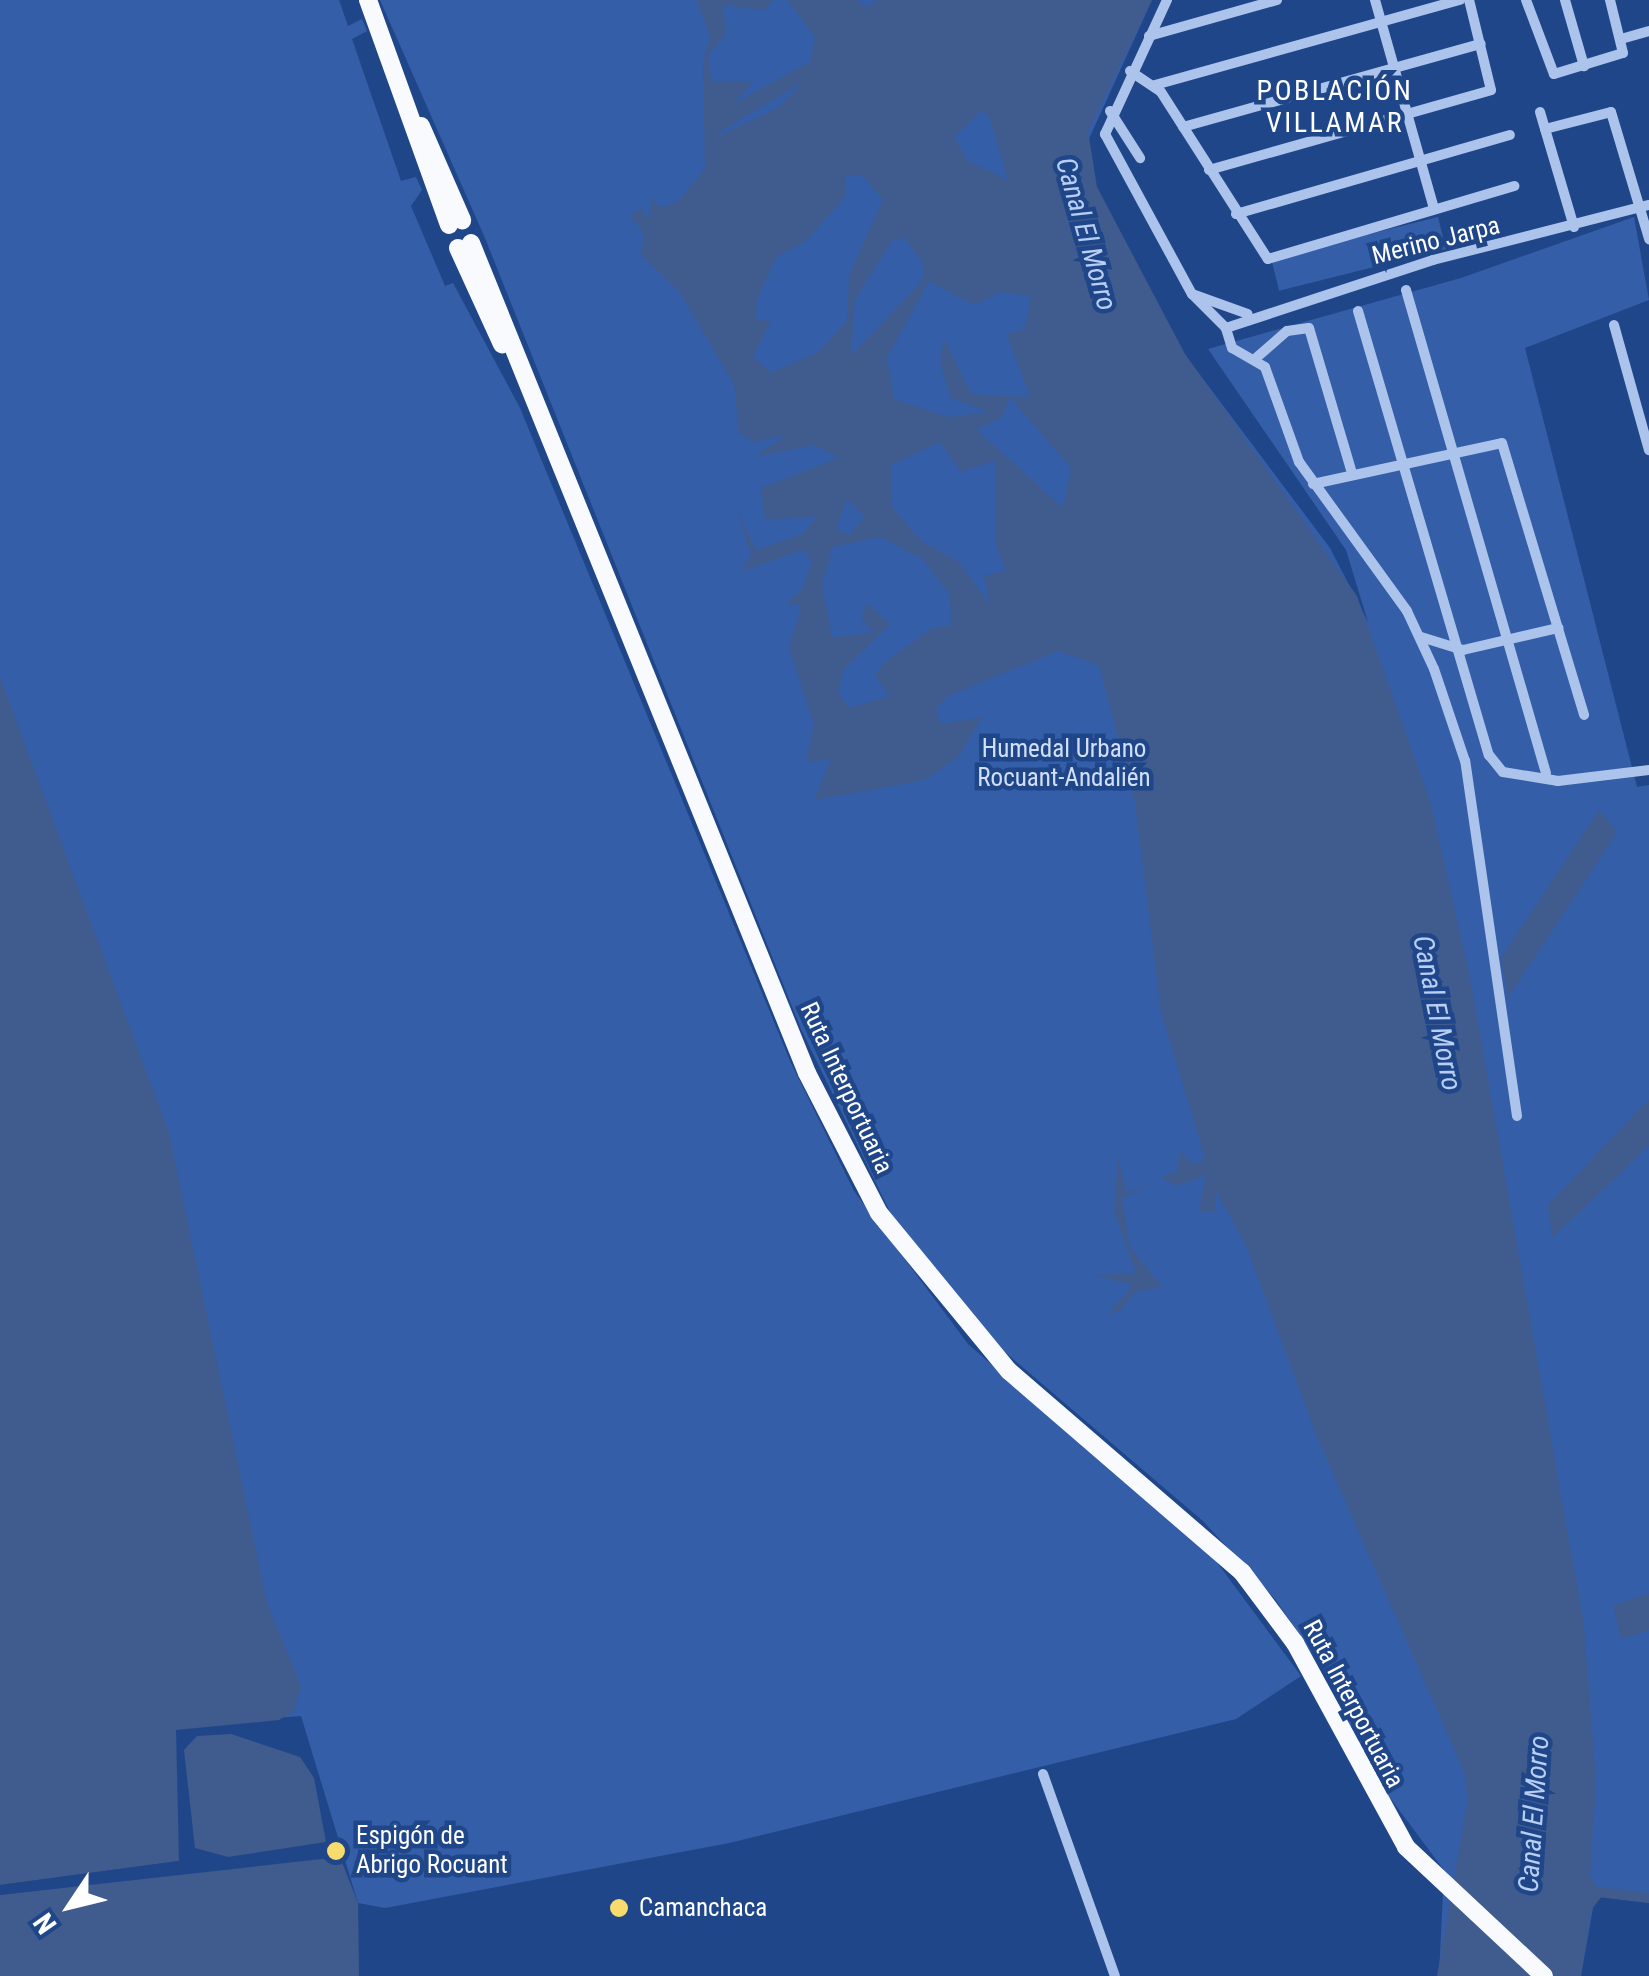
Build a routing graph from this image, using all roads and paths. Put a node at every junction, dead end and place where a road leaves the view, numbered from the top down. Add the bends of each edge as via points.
1 (368, 0) edge
2 (1167, 0) edge
3 (1277, 0) edge
4 (1375, 0) edge
5 (1460, 0) edge
6 (1469, 0) edge
7 (1526, 0) edge
8 (1564, 0) edge
9 (1610, 0) edge
10 (1381, 22) junction
11 (1649, 31) edge
12 (1149, 36) junction
13 (1621, 39) junction
14 (1481, 44) junction
15 (1584, 66) junction
16 (1394, 68) junction
17 (1130, 71) junction
18 (1155, 85) junction
19 (1540, 112) dead end
20 (1408, 114) junction
21 (1108, 116) junction
22 (1183, 127) junction
23 (1545, 129) junction
24 (1510, 135) dead end
25 (1140, 158) dead end
26 (1422, 162) junction
27 (1209, 170) junction
28 (1514, 186) dead end
29 (1644, 206) edge
30 (1434, 209) junction
31 (1236, 214) junction
32 (455, 223) dead end
33 (1574, 226) junction
34 (1649, 239) edge
35 (465, 245) dead end
36 (1406, 290) dead end
37 (1192, 294) junction
38 (1358, 311) dead end
39 (1248, 314) junction
40 (1230, 323) junction
41 (1614, 325) dead end
42 (1256, 358) junction
43 (1453, 449) junction
44 (1649, 450) edge
45 (1404, 464) junction
46 (1351, 470) junction
47 (1313, 484) junction
48 (1558, 628) junction
49 (1421, 638) junction
50 (1508, 640) junction
51 (1458, 650) junction
52 (1584, 716) dead end
53 (1649, 770) edge
54 (1546, 774) junction
55 (1517, 1116) dead end
56 (1044, 1774) dead end
57 (1116, 1976) edge
58 (1544, 1976) edge

1 - 32 highway
2 - 12 street
3 - 12 street
4 - 10 street
5 - 10 street
6 - 14 street
7 - 15 street via 1548,72
8 - 15 street
9 - 13 street
10 - 16 street
10 - 18 street
11 - 13 street
12 - 17 street
13 - 15 street via 1621,55
14 - 16 street
14 - 20 street via 1493,88
16 - 20 street
16 - 22 street
17 - 18 street
17 - 21 street
18 - 22 street
19 - 23 street
20 - 26 street
20 - 27 street
21 - 25 street
21 - 37 street via 1108,142
22 - 27 street
23 - 29 street via 1612,112
23 - 33 street
24 - 26 street
26 - 30 street
26 - 31 street
27 - 31 street
28 - 30 street
29 - 33 street, Merino Jarpa
29 - 34 street
30 - 31 street via 1264,257
33 - 39 street, Merino Jarpa
35 - 58 highway, Ruta Interportuaria via 807,1073 871,1199 1009,1372 1242,1572 1295,1644 1386,1818 1438,1882
36 - 43 street
37 - 39 street
37 - 40 street
38 - 45 street
39 - 40 street, Merino Jarpa
40 - 42 street via 1232,348
41 - 44 street
42 - 46 street via 1288,331 1309,328
42 - 47 street
43 - 45 street
43 - 48 street via 1490,439 1504,446
43 - 50 street
45 - 46 street
45 - 51 street
46 - 47 street
47 - 49 street
48 - 50 street
48 - 52 street
49 - 51 street
49 - 55 street via 1465,761
50 - 51 street
50 - 54 street
51 - 54 street via 1497,768
53 - 54 street via 1562,781
56 - 57 street

